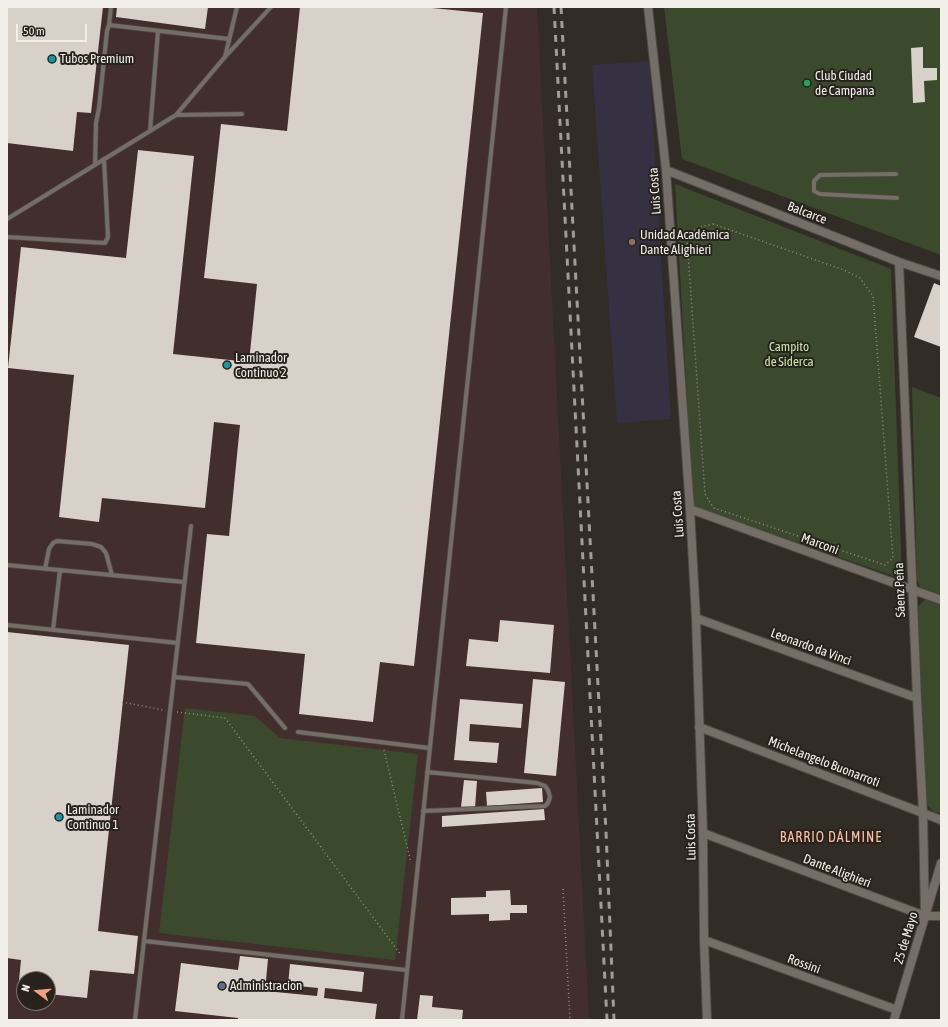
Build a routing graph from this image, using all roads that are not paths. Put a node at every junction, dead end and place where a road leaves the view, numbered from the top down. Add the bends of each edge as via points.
1 (111, 7) edge
2 (237, 7) edge
3 (271, 7) edge
4 (506, 7) edge
5 (648, 7) edge
6 (109, 25) junction
7 (158, 31) junction
8 (229, 39) junction
9 (224, 58) junction
10 (242, 114) dead end
11 (176, 115) junction
12 (150, 131) junction
13 (104, 159) junction
14 (96, 165) junction
15 (666, 170) junction
16 (896, 174) dead end
17 (897, 198) dead end
18 (8, 217) edge
19 (7, 237) edge
20 (899, 262) junction
21 (941, 276) edge
22 (690, 509) junction
23 (191, 526) dead end
24 (7, 565) edge
25 (46, 569) junction
26 (60, 570) junction
27 (112, 575) junction
28 (184, 582) junction
29 (912, 590) junction
30 (941, 600) edge
31 (696, 618) junction
32 (7, 624) edge
33 (53, 630) junction
34 (178, 643) junction
35 (174, 677) junction
36 (917, 698) junction
37 (699, 727) junction
38 (285, 728) dead end
39 (298, 732) dead end
40 (429, 748) junction
41 (427, 772) junction
42 (423, 811) junction
43 (923, 813) junction
44 (941, 820) edge
45 (703, 833) junction
46 (941, 863) edge
47 (925, 916) junction
48 (941, 916) edge
49 (704, 940) junction
50 (144, 941) junction
51 (406, 970) junction
52 (897, 1010) junction
53 (135, 1020) edge
54 (402, 1020) edge
55 (707, 1020) edge
56 (894, 1020) edge

1 - 6 lane
2 - 8 lane
3 - 9 lane
4 - 40 lane
5 - 15 street, Luis Costa
6 - 7 lane
6 - 14 lane via 96,123
7 - 8 lane
7 - 12 lane
8 - 9 lane
9 - 11 lane
10 - 11 lane
11 - 12 lane
12 - 13 lane
13 - 14 lane
13 - 19 lane via 108,237 105,243
14 - 18 lane
15 - 20 street, Balcarce
15 - 22 street, Luis Costa
16 - 17 lane via 820,175 814,181 814,191 820,194
20 - 21 street, Balcarce
20 - 29 street, Sáenz Peña
22 - 29 street, Marconi
22 - 31 street, Luis Costa
23 - 28 lane
24 - 25 lane
25 - 26 lane
25 - 27 lane via 49,549 53,543 57,541 92,544 101,547 106,553
26 - 27 lane
26 - 33 lane
27 - 28 lane
28 - 34 lane
29 - 30 street, Marconi
29 - 36 street, Sáenz Peña
31 - 36 street, Leonardo da Vinci
31 - 37 street, Luis Costa
32 - 33 lane
33 - 34 lane
34 - 35 lane
35 - 38 lane via 248,684
35 - 50 lane
36 - 43 street, Sáenz Peña
37 - 43 street, Michelangelo Buonarroti
37 - 45 street, Luis Costa
39 - 40 lane
40 - 41 lane
41 - 42 lane
41 - 42 lane via 537,783 545,786 550,797 545,806
42 - 51 lane
43 - 44 street, Michelangelo Buonarroti
43 - 47 street, Sáenz Peña
45 - 47 street, Dante Alighieri
45 - 49 street, Luis Costa
46 - 47 street, 25 de Mayo
47 - 48 street, Dante Alighieri
47 - 52 street, 25 de Mayo
49 - 52 street, Rossini
49 - 55 street, Luis Costa
50 - 51 lane
50 - 53 lane
51 - 54 lane
52 - 56 street, 25 de Mayo

